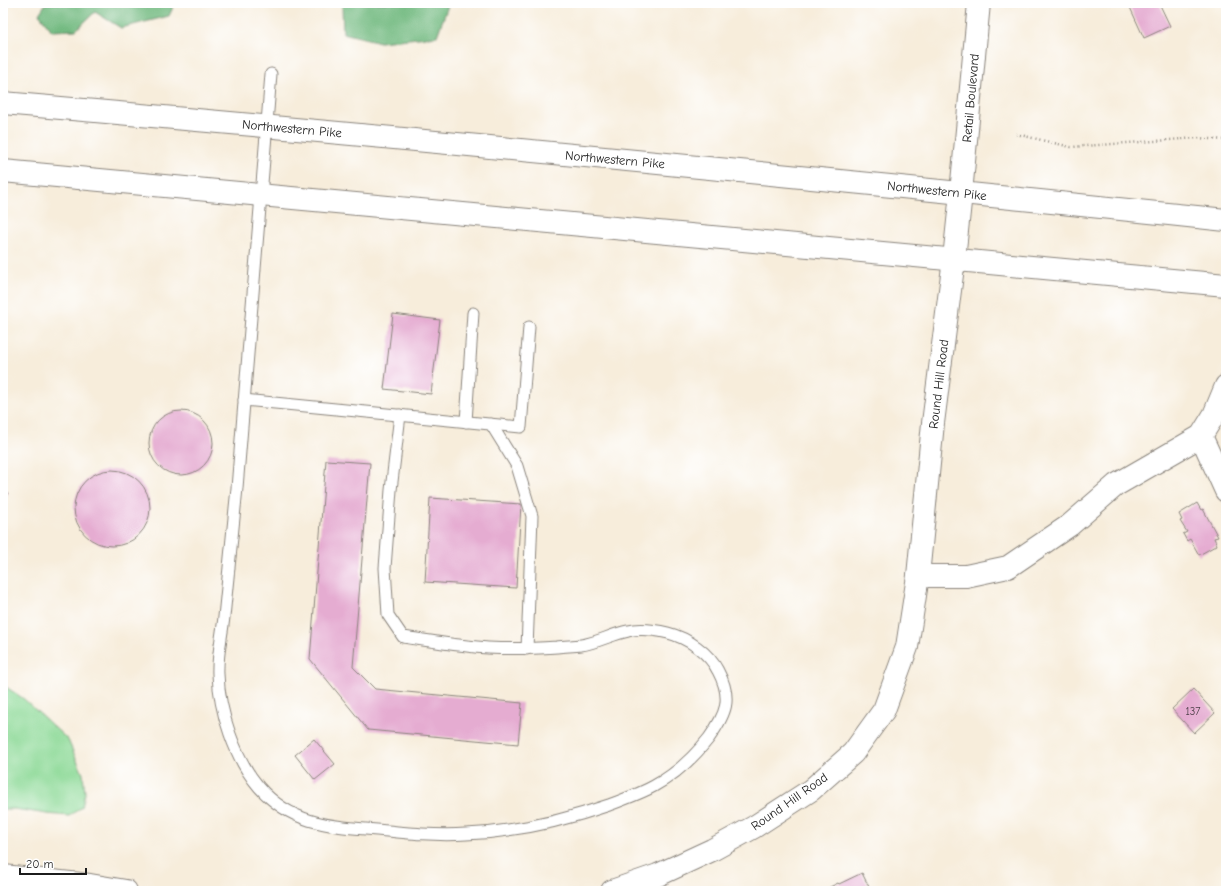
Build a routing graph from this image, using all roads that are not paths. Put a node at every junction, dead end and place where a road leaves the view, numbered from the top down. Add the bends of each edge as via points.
1 (979, 3) edge
2 (271, 74) dead end
3 (3, 104) edge
4 (267, 126) junction
5 (3, 171) edge
6 (961, 192) junction
7 (262, 195) junction
8 (1226, 220) edge
9 (954, 259) junction
10 (1226, 285) edge
11 (473, 313) dead end
12 (530, 327) dead end
13 (1226, 386) edge
14 (244, 400) junction
15 (400, 415) junction
16 (466, 422) junction
17 (491, 424) junction
18 (1202, 436) junction
19 (1226, 491) edge
20 (918, 576) junction
21 (527, 649) junction
22 (3, 876) edge
23 (126, 891) edge
24 (612, 891) edge

1 - 6 main road, Retail Boulevard
2 - 4 lane
3 - 4 main road, Northwestern Pike
4 - 6 main road, Northwestern Pike
4 - 7 lane
5 - 7 main road
6 - 8 main road, Northwestern Pike
6 - 9 main road, Round Hill Road
7 - 9 main road
7 - 14 lane
9 - 10 main road
9 - 20 main road, Round Hill Road via 933,423
11 - 16 lane
12 - 17 lane via 521,427
13 - 18 main road
14 - 15 lane
14 - 21 lane via 218,672 222,705 231,736 247,770 262,790 284,809 325,825 415,834 466,834 516,829 576,816 624,800 654,786 679,770 700,749 724,715 727,705 725,687 717,669 706,654 686,639 670,633 627,631 584,645
15 - 16 lane
15 - 21 lane via 385,568 388,615 403,637 470,647
16 - 17 lane
17 - 21 lane via 517,466 532,516
18 - 19 main road
18 - 20 main road via 1116,486 1070,525 1008,567 966,576
20 - 24 main road, Round Hill Road via 907,647 884,710 854,753 811,790 754,827 658,875
22 - 23 main road

